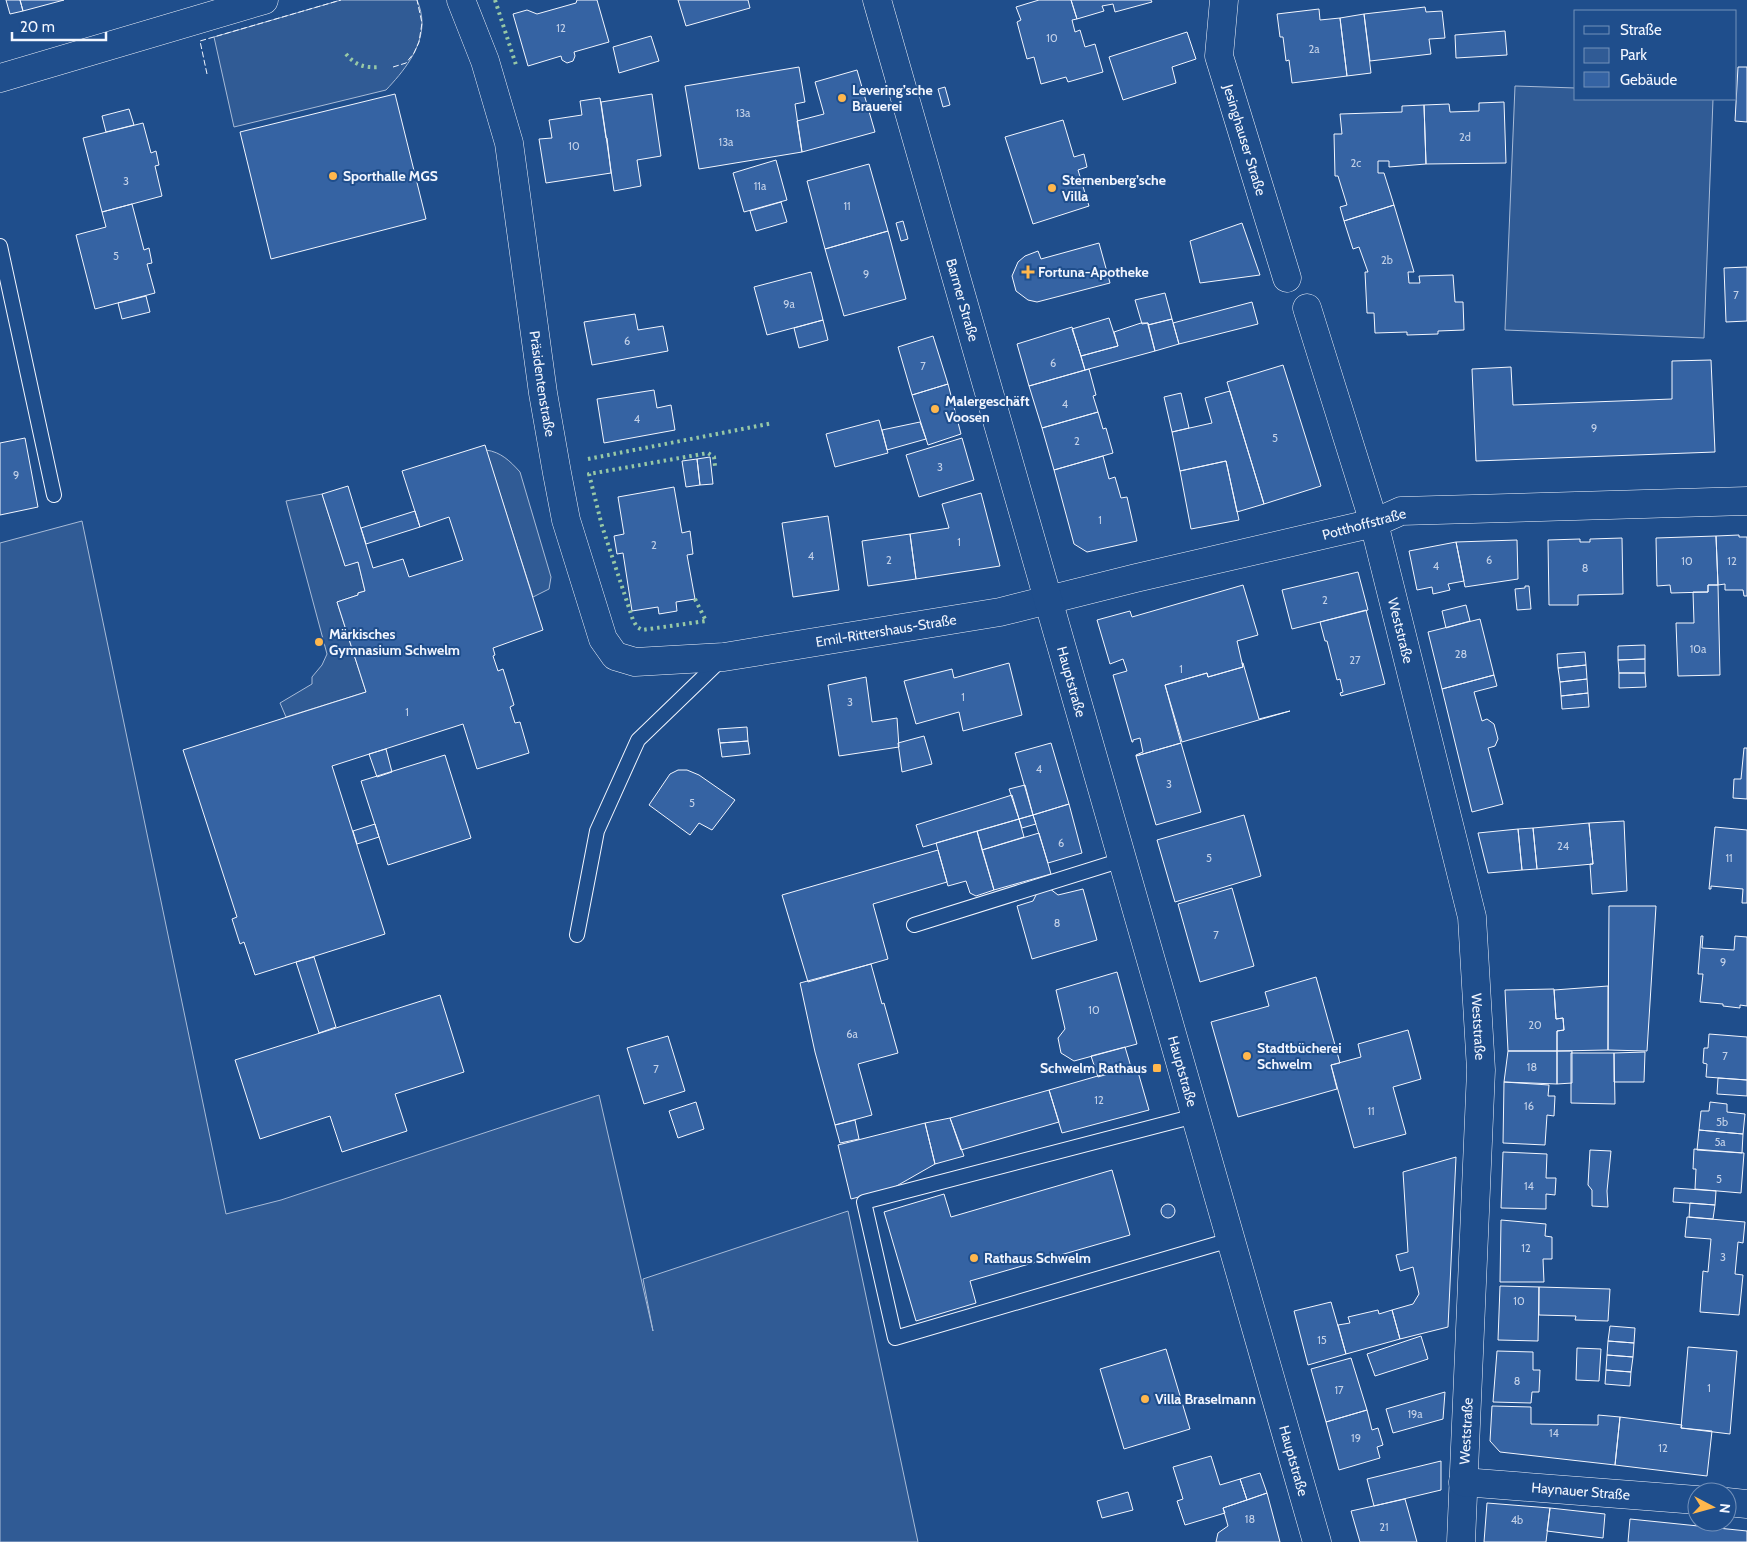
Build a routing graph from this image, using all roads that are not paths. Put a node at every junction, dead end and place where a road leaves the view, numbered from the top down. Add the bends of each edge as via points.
1 (264, 0) edge
2 (461, 0) edge
3 (877, 0) edge
4 (1224, 0) edge
5 (0, 78) edge
6 (0, 246) edge
7 (1287, 278) dead end
8 (1308, 308) dead end
9 (54, 496) dead end
10 (1747, 501) edge
11 (1374, 523) junction
12 (1048, 600) junction
13 (724, 657) junction
14 (1122, 860) junction
15 (914, 925) dead end
16 (577, 935) dead end
17 (1195, 1116) junction
18 (1230, 1240) junction
19 (1463, 1482) junction
20 (1687, 1499) edge
21 (1317, 1542) edge
22 (1461, 1542) edge

1 - 5 street
2 - 13 street, Präsidentenstraße via 485,61 509,143 557,473 566,520 603,639 615,656 635,662
3 - 12 street, Barmer Straße
4 - 7 street, Jesinghauser Straße via 1218,56
6 - 9 lane
8 - 11 street
10 - 11 street, Potthoffstraße via 1401,511
11 - 12 street, Potthoffstraße
11 - 19 street, Weststraße via 1472,917 1481,1070
12 - 13 street, Emil-Rittershaus-Straße via 1000,612
12 - 14 street, Hauptstraße
13 - 16 lane via 638,740 597,831
14 - 15 lane
14 - 17 street, Hauptstraße
17 - 18 street, Hauptstraße
17 - 18 lane via 864,1202 895,1338
18 - 21 street, Hauptstraße
19 - 20 street, Haynauer Straße
19 - 22 street, Weststraße

